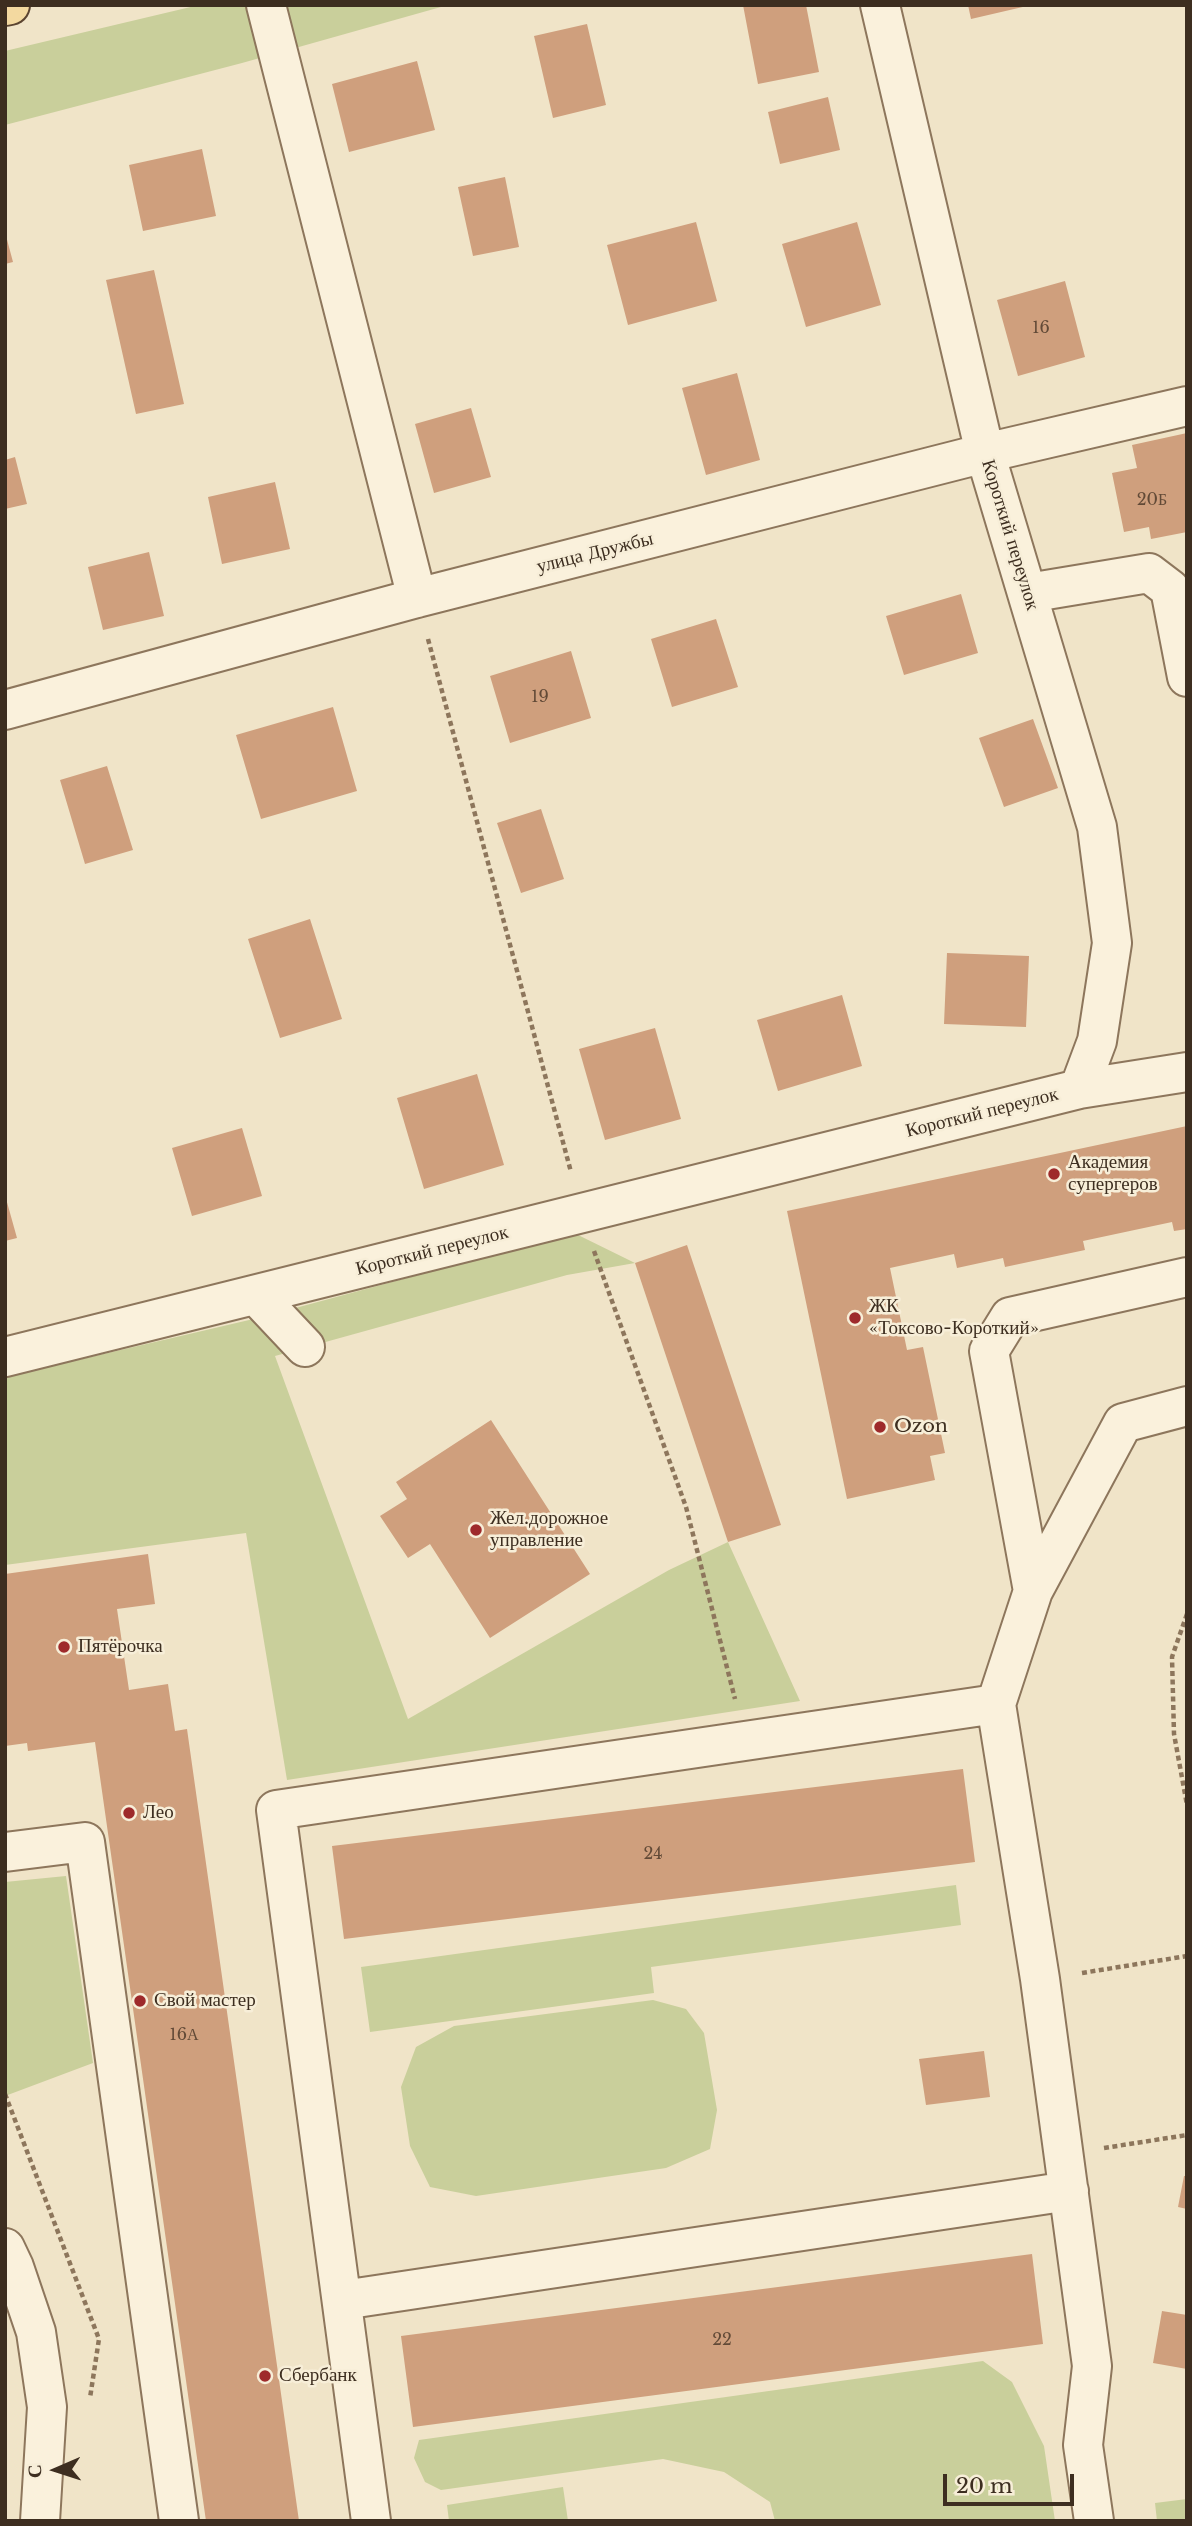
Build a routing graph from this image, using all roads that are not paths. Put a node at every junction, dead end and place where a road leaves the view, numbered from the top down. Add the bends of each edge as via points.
1 (267, 5) edge
2 (880, 5) edge
3 (1187, 406) edge
4 (985, 453) junction
5 (1027, 593) junction
6 (417, 598) junction
7 (1187, 677) edge
8 (5, 710) edge
9 (1187, 1072) edge
10 (1079, 1089) junction
11 (1187, 1277) edge
12 (256, 1295) junction
13 (305, 1348) dead end
14 (5, 1357) edge
15 (1187, 1406) edge
16 (1033, 1591) junction
17 (996, 1704) junction
18 (5, 1852) edge
19 (1067, 2173) junction
20 (5, 2248) edge
21 (343, 2300) junction
22 (40, 2521) edge
23 (179, 2521) edge
24 (371, 2521) edge
25 (1094, 2521) edge

1 - 6 street
2 - 4 street, Короткий переулок
3 - 4 street, улица Дружбы
4 - 5 street, Короткий переулок
4 - 6 street, улица Дружбы
5 - 7 street via 1149,573 1170,589
5 - 10 street, Короткий переулок via 1097,827 1112,943 1097,1041
6 - 8 street, улица Дружбы
9 - 10 street
10 - 12 street, Короткий переулок
11 - 16 street via 1010,1317 989,1351
12 - 13 street
12 - 14 street, Короткий переулок
15 - 16 street via 1123,1423
16 - 17 street
17 - 19 street
17 - 21 street via 276,1810
18 - 23 street via 85,1842
19 - 21 street
19 - 25 street via 1093,2366 1083,2445
20 - 22 street via 36,2332 47,2407
21 - 24 street

